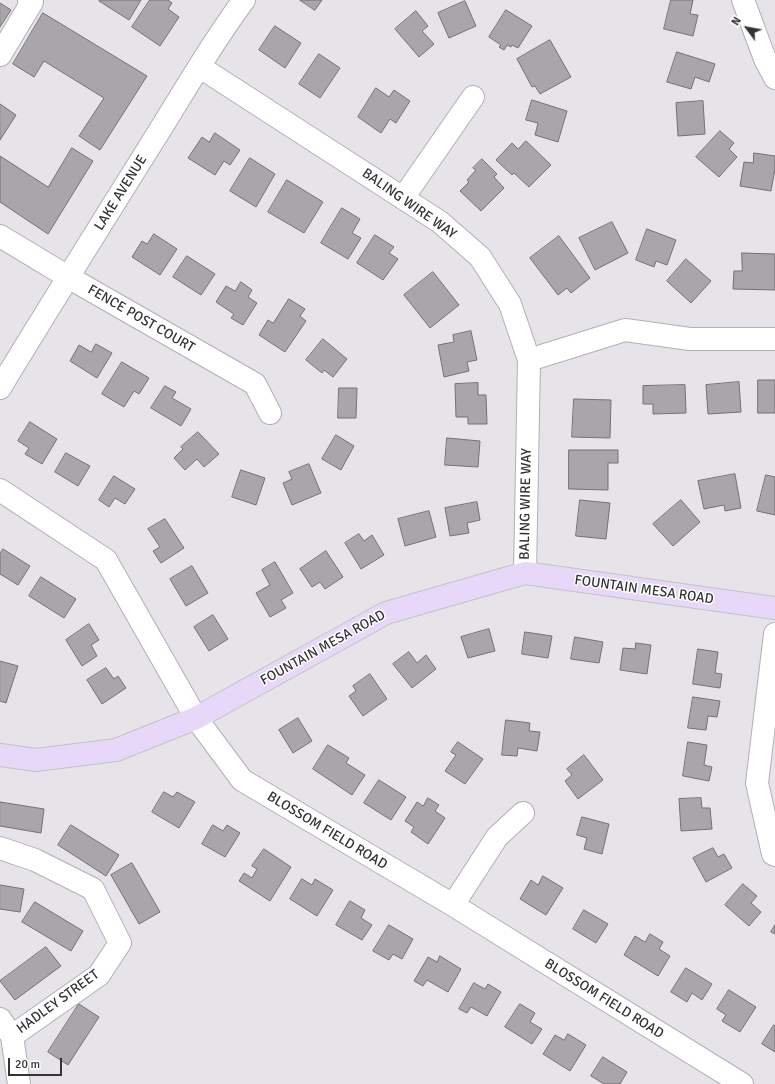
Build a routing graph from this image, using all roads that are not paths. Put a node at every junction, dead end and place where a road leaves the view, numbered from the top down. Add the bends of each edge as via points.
1 (244, 0) edge
2 (743, 0) edge
3 (30, 1) edge
4 (0, 55) edge
5 (200, 67) junction
6 (775, 78) edge
7 (473, 97) dead end
8 (403, 198) junction
9 (0, 236) edge
10 (68, 277) junction
11 (775, 339) edge
12 (529, 360) junction
13 (0, 388) edge
14 (270, 413) dead end
15 (0, 490) edge
16 (525, 573) junction
17 (775, 608) edge
18 (775, 634) edge
19 (196, 718) junction
20 (0, 755) edge
21 (523, 814) dead end
22 (0, 848) edge
23 (775, 855) edge
24 (453, 905) junction
25 (6, 1028) edge
26 (19, 1084) edge
27 (742, 1084) edge

1 - 5 street, LAKE AVENUE via 221,30
2 - 6 street
3 - 4 street
5 - 8 street, BALING WIRE WAY
5 - 10 street, LAKE AVENUE
7 - 8 street
8 - 12 street, BALING WIRE WAY via 440,222 480,257 510,304
9 - 10 street, FENCE POST COURT
10 - 13 street, LAKE AVENUE
10 - 14 street, FENCE POST COURT via 255,384
11 - 12 street via 690,338 625,330
12 - 16 street, BALING WIRE WAY
15 - 19 street, BLOSSOM FIELD ROAD via 106,560
16 - 17 main road, FOUNTAIN MESA ROAD
16 - 19 main road, FOUNTAIN MESA ROAD via 386,613
18 - 23 street via 757,782
19 - 20 main road, FOUNTAIN MESA ROAD via 116,750 36,760
19 - 24 street, BLOSSOM FIELD ROAD via 242,780
21 - 24 street via 497,837
22 - 25 street, HADLEY STREET via 35,860 93,889 120,943 99,975
24 - 27 street, BLOSSOM FIELD ROAD
25 - 26 street, HADLEY STREET

